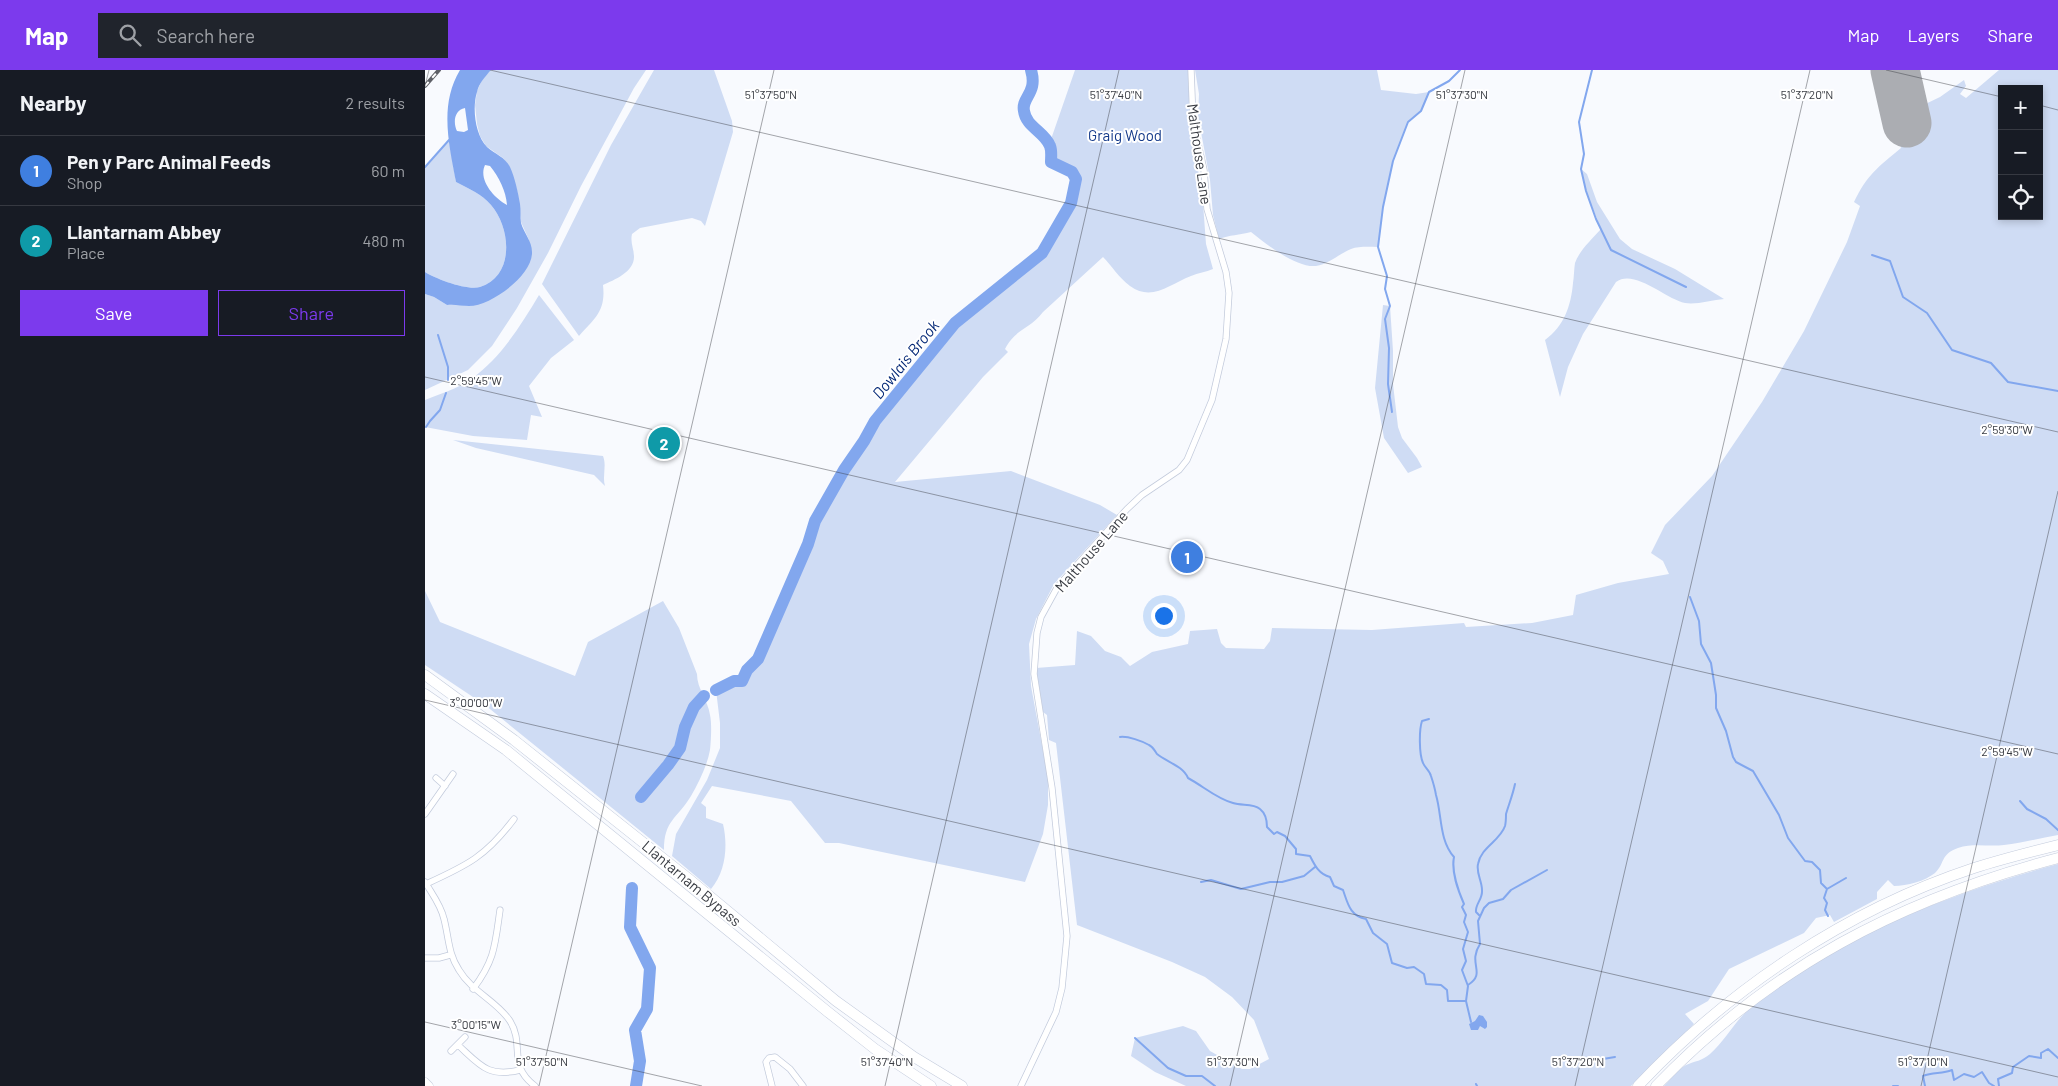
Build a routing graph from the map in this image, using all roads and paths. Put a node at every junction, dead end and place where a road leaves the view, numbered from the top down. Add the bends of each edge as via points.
1 (1191, 70) edge
2 (425, 676) edge
3 (425, 694) edge
4 (453, 774) dead end
5 (436, 778) dead end
6 (445, 786) junction
7 (425, 814) edge
8 (514, 819) dead end
9 (2058, 845) edge
10 (2058, 858) edge
11 (425, 883) edge
12 (500, 910) dead end
13 (450, 955) junction
14 (425, 958) edge
15 (473, 989) junction
16 (465, 1037) dead end
17 (458, 1045) junction
18 (451, 1051) dead end
19 (520, 1070) junction
20 (425, 1082) edge
21 (429, 1086) edge
22 (535, 1086) edge
23 (771, 1086) edge
24 (803, 1086) edge
25 (931, 1086) edge
26 (962, 1086) edge
27 (1021, 1086) edge
28 (1638, 1086) edge
29 (1656, 1086) edge

1 - 27 street, Malthouse Lane via 1193,121 1204,170 1207,209 1229,293 1227,339 1212,400 1187,460 1179,470 1127,509 1057,586 1041,617 1034,674 1052,788 1067,936 1062,988 1056,1012
2 - 26 highway, Llantarnam Bypass via 514,740 836,1001 899,1047
3 - 25 highway, Llantarnam Bypass via 506,750 828,1012 875,1049
4 - 6 street
5 - 6 street
6 - 7 street
8 - 11 street via 482,855
9 - 28 highway via 1974,868 1896,899 1842,927 1753,984 1691,1034
10 - 29 highway via 1940,895 1839,944 1747,1004 1692,1050
11 - 13 street via 442,913
12 - 15 street via 492,957
13 - 14 street
13 - 15 street
15 - 19 street via 510,1021 515,1030
16 - 17 street
17 - 18 street
17 - 19 street via 496,1073
19 - 22 street
20 - 21 street
23 - 24 street via 766,1062 775,1057

